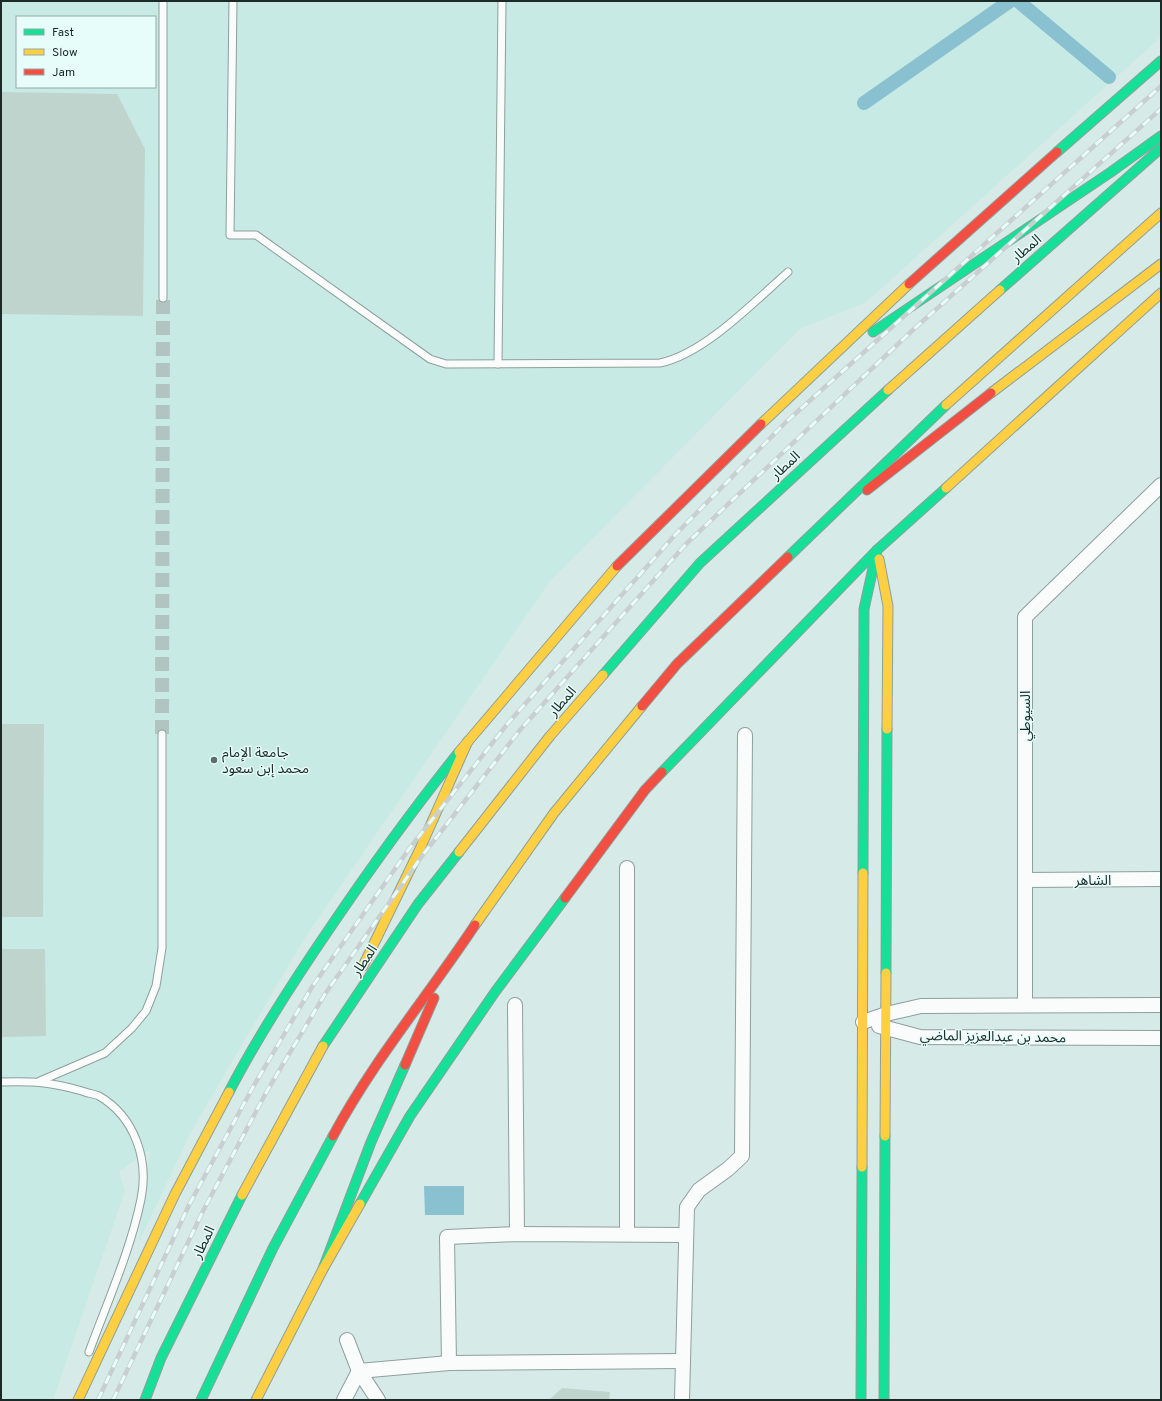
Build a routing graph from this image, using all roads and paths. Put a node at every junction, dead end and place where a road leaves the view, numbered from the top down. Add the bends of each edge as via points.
1 (163, 1) edge
2 (233, 1) edge
3 (502, 1) edge
4 (1161, 61) edge
5 (1161, 136) edge
6 (1161, 148) edge
7 (1161, 213) edge
8 (1161, 264) edge
9 (788, 272) dead end
10 (1161, 293) edge
11 (163, 298) tunnel mouth
12 (824, 363) junction
13 (498, 364) junction
14 (1161, 485) edge
15 (802, 542) junction
16 (877, 550) junction
17 (162, 734) tunnel mouth
18 (745, 736) dead end
19 (468, 741) junction
20 (627, 868) dead end
21 (1161, 879) edge
22 (1024, 880) junction
23 (448, 967) junction
24 (515, 1004) dead end
25 (1025, 1004) junction
26 (1161, 1005) edge
27 (886, 1021) junction
28 (863, 1022) junction
29 (1161, 1038) edge
30 (326, 1041) junction
31 (40, 1081) junction
32 (1, 1082) edge
33 (627, 1233) junction
34 (517, 1234) junction
35 (685, 1235) junction
36 (323, 1269) junction
37 (347, 1340) dead end
38 (683, 1361) junction
39 (86, 1362) dead end
40 (449, 1363) junction
41 (359, 1371) junction
42 (80, 1377) dead end
43 (72, 1400) edge
44 (78, 1400) edge
45 (145, 1400) edge
46 (202, 1400) edge
47 (256, 1400) edge
48 (344, 1400) edge
49 (378, 1400) edge
50 (682, 1400) edge
51 (861, 1400) edge
52 (884, 1400) edge

1 - 11 lane
2 - 13 lane via 230,235 256,235 430,359 446,364
3 - 13 lane
4 - 12 main road via 930,264
5 - 12 main road
6 - 30 main road, المطار via 887,390 700,563 550,736 418,904
7 - 15 main road via 915,433
8 - 15 main road
9 - 13 lane via 701,346 673,361 660,364
10 - 16 main road
12 - 19 main road via 612,571
14 - 22 street, السيوطي via 1025,617
15 - 23 main road via 676,664 554,813 504,882
16 - 27 main road via 888,606
16 - 28 main road via 864,609
16 - 36 main road via 646,790 495,992 410,1116
17 - 31 lane via 162,948 156,986 146,1011 105,1053
18 - 35 street via 742,1156 699,1190 687,1207
19 - 30 main road via 419,851
19 - 44 main road via 425,794 355,891 245,1061 174,1194
20 - 33 street
21 - 22 street, الشاهر
22 - 25 street, السيوطي
23 - 36 main road via 371,1142
23 - 46 main road via 404,1024 344,1115 273,1248
24 - 34 street
25 - 26 street, محمد بن عبدالعزيز الماضي
25 - 27 street, محمد بن عبدالعزيز الماضي via 921,1006
27 - 28 street, محمد بن عبدالعزيز الماضي
27 - 29 street, محمد بن عبدالعزيز الماضي via 920,1037
27 - 52 main road
28 - 51 main road
30 - 45 main road, المطار via 253,1173 161,1358
31 - 32 lane
31 - 39 lane via 98,1096 116,1110 133,1131 141,1151 141,1198 129,1242
33 - 34 street
33 - 35 street
34 - 40 street via 447,1237
35 - 38 street
36 - 47 main road
37 - 41 street
38 - 40 street
38 - 50 street
40 - 41 street
41 - 48 street
41 - 49 street
42 - 43 lane

